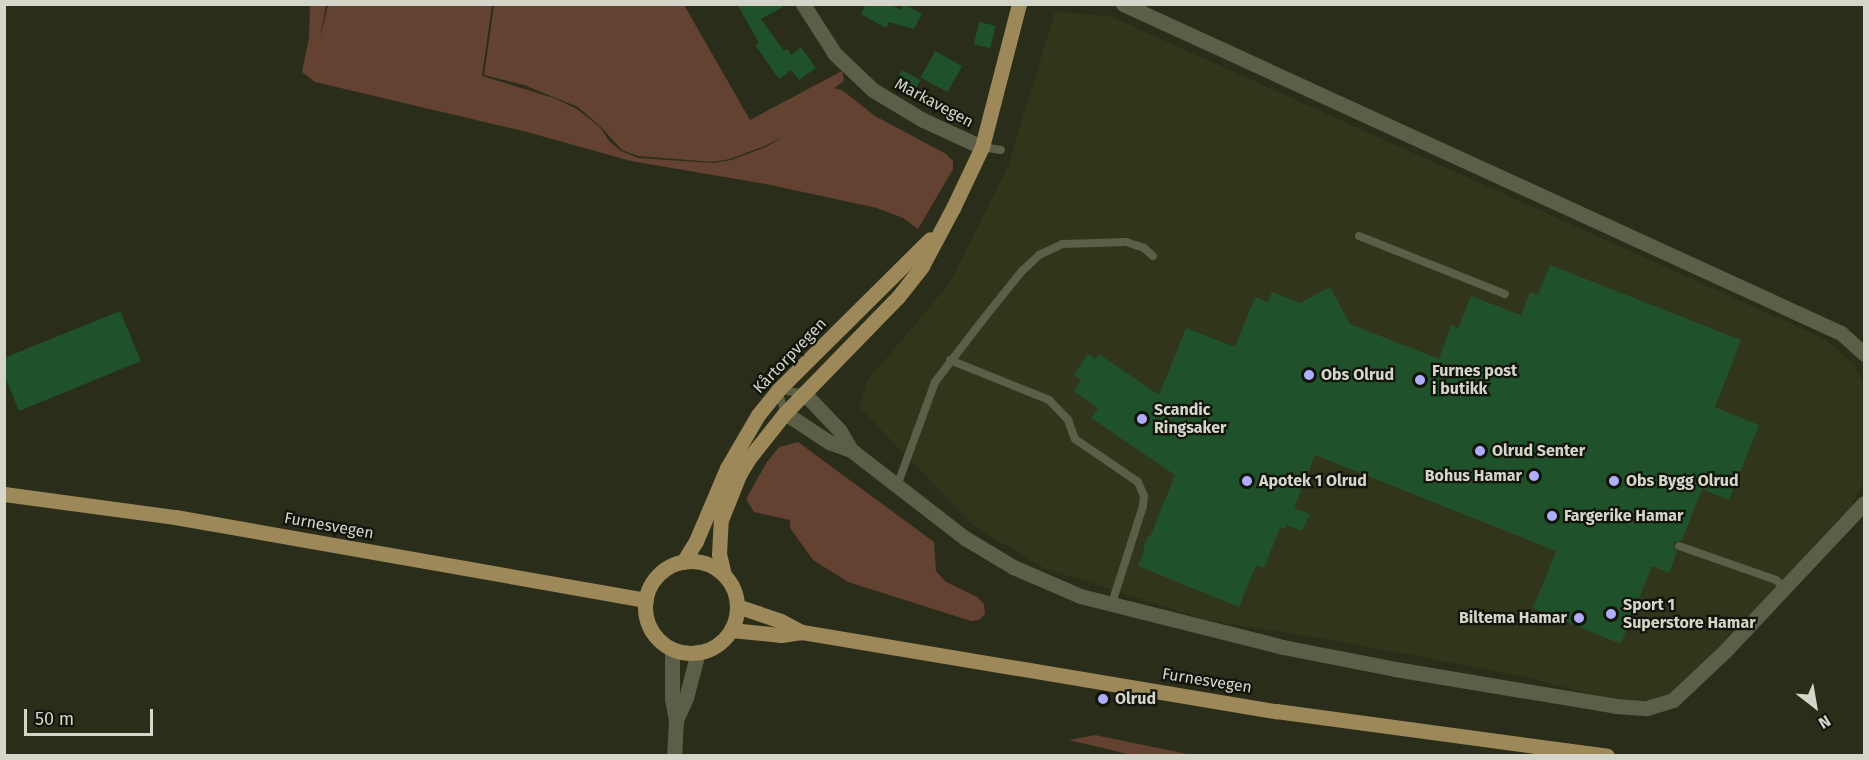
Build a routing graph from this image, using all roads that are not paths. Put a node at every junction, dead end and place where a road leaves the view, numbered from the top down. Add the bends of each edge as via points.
1 (803, 4) edge
2 (1019, 4) edge
3 (1123, 4) edge
4 (982, 147) junction
5 (1001, 150) dead end
6 (939, 231) junction
7 (1359, 236) dead end
8 (1153, 256) dead end
9 (1505, 294) dead end
10 (1864, 354) edge
11 (950, 360) junction
12 (778, 390) junction
13 (804, 393) junction
14 (785, 413) junction
15 (850, 450) junction
16 (897, 486) junction
17 (4, 494) edge
18 (1864, 502) edge
19 (1680, 546) dead end
20 (683, 562) junction
21 (724, 575) junction
22 (1786, 589) junction
23 (646, 600) junction
24 (737, 606) junction
25 (1111, 606) junction
26 (731, 630) junction
27 (802, 632) junction
28 (672, 649) junction
29 (698, 652) junction
30 (676, 720) junction
31 (674, 756) edge
32 (1607, 756) edge

1 - 4 street, Markavegen via 835,54 873,90 923,120
2 - 4 main road, Kårtorpvegen
3 - 10 street via 1841,333
4 - 5 lane
4 - 6 main road, Kårtorpvegen
6 - 12 main road, Kårtorpvegen
6 - 13 main road, Kårtorpvegen via 922,266 898,297
7 - 9 lane
8 - 11 lane via 1126,242 1049,248 1022,270
11 - 16 lane via 935,382
11 - 25 lane via 1048,400 1068,420 1075,439 1138,482 1144,496 1143,506
12 - 13 lane
12 - 14 lane
12 - 20 main road, Kårtorpvegen via 741,441
13 - 14 main road, Kårtorpvegen
13 - 15 street via 840,431
14 - 15 street
14 - 21 main road, Kårtorpvegen via 750,457 728,500 718,540
15 - 16 street
16 - 25 street via 955,531 1013,567 1053,587
17 - 23 main road, Furnesvegen via 175,517
18 - 22 street
19 - 22 lane via 1776,580
20 - 21 main road via 705,563
20 - 23 main road via 662,572
21 - 24 main road
22 - 25 street via 1685,690 1661,706 1647,708 1395,669
23 - 28 main road via 651,629
24 - 26 main road
24 - 27 main road, Furnesvegen
26 - 27 main road, Furnesvegen via 781,635
26 - 29 main road via 717,645
27 - 32 main road, Furnesvegen via 1276,711
28 - 29 main road
28 - 30 street
29 - 30 street
30 - 31 street

